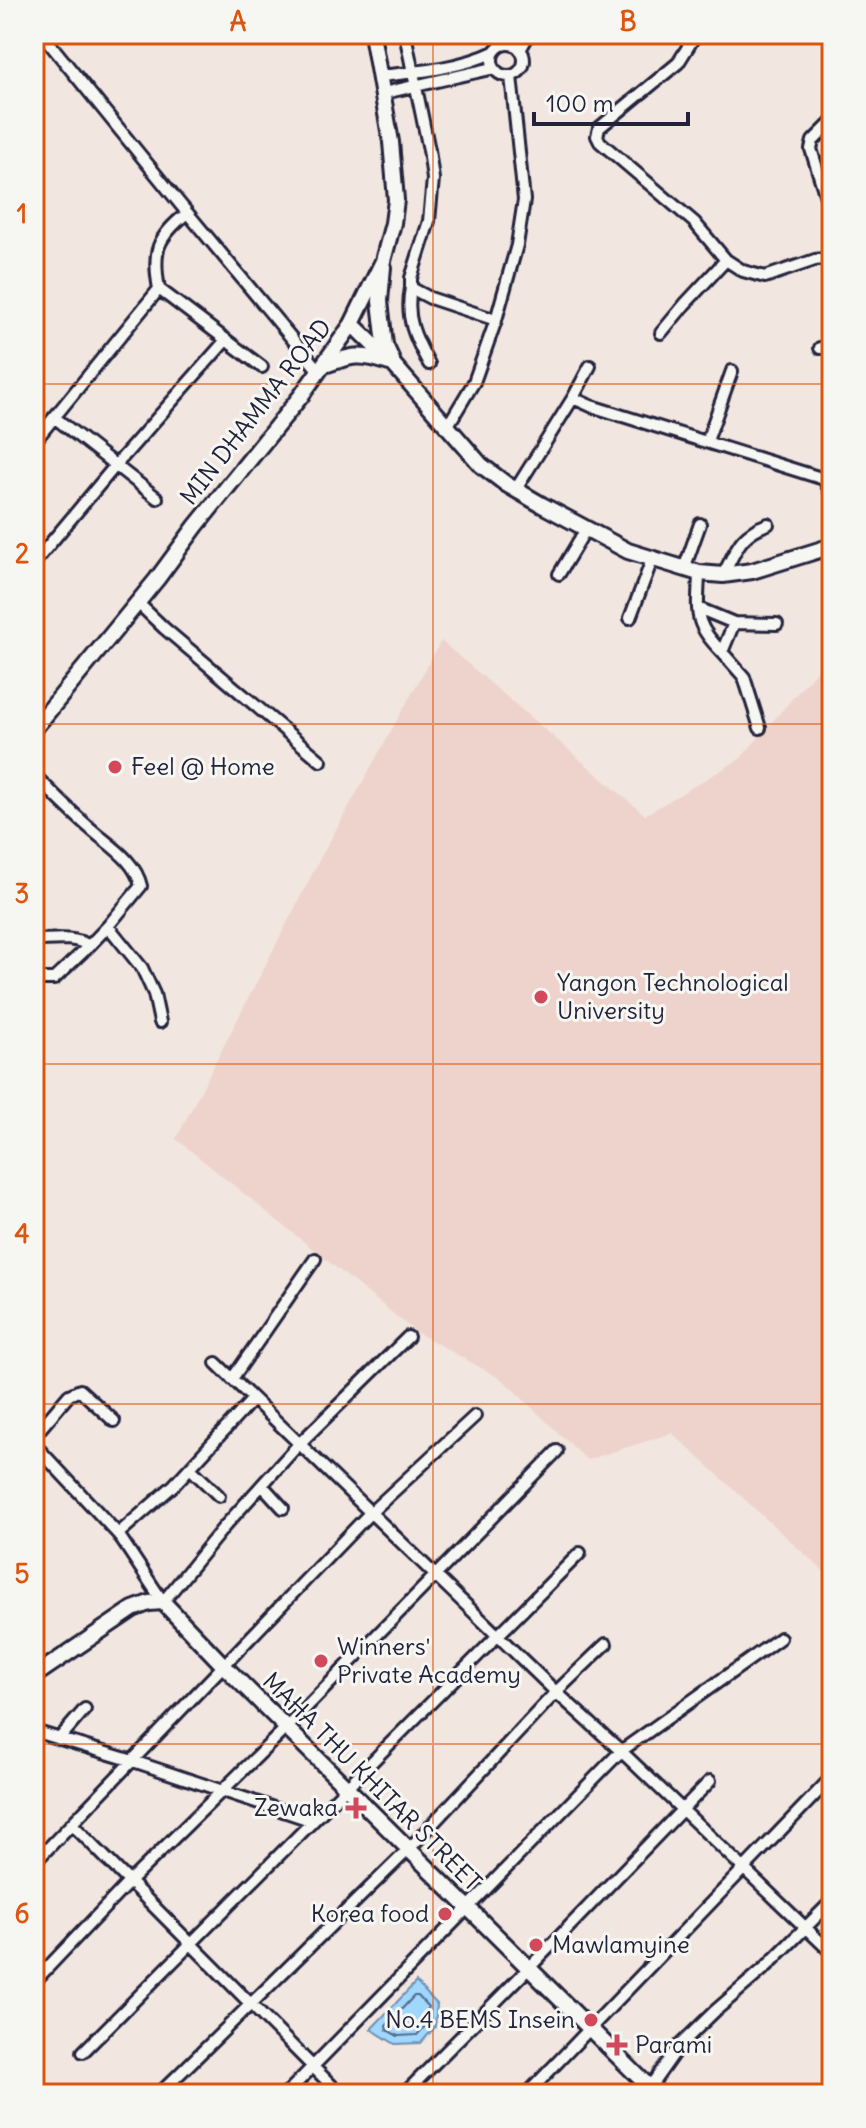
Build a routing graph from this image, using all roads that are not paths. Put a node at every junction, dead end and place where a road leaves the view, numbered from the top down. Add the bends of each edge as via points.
1 (42, 34) edge
2 (372, 34) edge
3 (405, 34) edge
4 (529, 34) edge
5 (696, 34) edge
6 (499, 44) edge
7 (520, 50) junction
8 (494, 68) junction
9 (414, 72) junction
10 (380, 76) junction
11 (511, 76) junction
12 (417, 86) junction
13 (384, 93) junction
14 (832, 122) edge
15 (187, 213) junction
16 (832, 225) edge
17 (832, 258) edge
18 (726, 260) junction
19 (383, 261) junction
20 (411, 288) junction
21 (159, 289) junction
22 (496, 320) junction
23 (352, 324) junction
24 (661, 333) dead end
25 (226, 340) junction
26 (393, 364) junction
27 (429, 364) dead end
28 (590, 366) dead end
29 (262, 367) dead end
30 (321, 368) junction
31 (732, 371) dead end
32 (573, 398) junction
33 (54, 417) junction
34 (447, 427) junction
35 (707, 441) junction
36 (34, 442) edge
37 (832, 458) edge
38 (115, 466) junction
39 (824, 479) junction
40 (516, 489) junction
41 (832, 495) edge
42 (157, 498) dead end
43 (700, 524) dead end
44 (768, 524) dead end
45 (586, 529) junction
46 (832, 546) edge
47 (652, 560) junction
48 (34, 563) edge
49 (684, 569) junction
50 (699, 573) junction
51 (559, 574) dead end
52 (723, 575) junction
53 (138, 603) junction
54 (698, 608) junction
55 (630, 618) dead end
56 (734, 623) junction
57 (777, 624) dead end
58 (722, 652) junction
59 (35, 725) edge
60 (760, 728) dead end
61 (321, 761) dead end
62 (34, 775) edge
63 (108, 926) junction
64 (43, 940) dead end
65 (89, 946) junction
66 (34, 979) edge
67 (160, 1022) dead end
68 (315, 1259) dead end
69 (408, 1337) dead end
70 (216, 1363) dead end
71 (232, 1379) junction
72 (253, 1399) junction
73 (475, 1416) dead end
74 (114, 1421) dead end
75 (34, 1436) edge
76 (34, 1444) edge
77 (299, 1444) junction
78 (557, 1451) dead end
79 (190, 1468) junction
80 (262, 1485) junction
81 (219, 1496) dead end
82 (283, 1508) dead end
83 (369, 1514) junction
84 (118, 1534) junction
85 (580, 1553) dead end
86 (434, 1575) junction
87 (163, 1602) junction
88 (498, 1636) junction
89 (780, 1638) dead end
90 (606, 1644) dead end
91 (224, 1666) junction
92 (34, 1676) edge
93 (556, 1692) junction
94 (85, 1709) dead end
95 (287, 1727) junction
96 (36, 1734) edge
97 (59, 1739) junction
98 (621, 1751) junction
99 (133, 1761) junction
100 (832, 1777) edge
101 (710, 1781) dead end
102 (347, 1788) junction
103 (222, 1792) junction
104 (682, 1810) junction
105 (313, 1821) junction
106 (72, 1824) junction
107 (409, 1849) junction
108 (34, 1863) edge
109 (743, 1869) junction
110 (129, 1882) junction
111 (832, 1901) edge
112 (468, 1908) junction
113 (805, 1929) junction
114 (191, 1944) junction
115 (832, 1953) edge
116 (529, 1968) junction
117 (34, 1982) edge
118 (252, 2005) junction
119 (590, 2028) junction
120 (83, 2052) dead end
121 (313, 2066) junction
122 (652, 2092) edge
123 (159, 2094) edge
124 (286, 2094) edge
125 (340, 2094) edge
126 (404, 2094) edge
127 (527, 2094) edge

1 - 15 street
2 - 10 main road, MIN DHAMMA ROAD
3 - 9 street
4 - 7 street
5 - 18 street via 678,63 599,128 597,136 694,222
6 - 7 street
6 - 8 street
6 - 9 street via 479,59
7 - 11 street via 523,65
8 - 11 street
8 - 12 street
9 - 10 street
9 - 12 street
10 - 13 main road, MIN DHAMMA ROAD
11 - 22 street via 524,200
12 - 13 street
12 - 20 street via 433,179 429,221
13 - 19 main road, MIN DHAMMA ROAD via 396,200
14 - 16 street via 811,149
15 - 21 street via 160,242 155,264
15 - 30 street
17 - 18 street via 765,277
18 - 24 street
19 - 23 main road, MIN DHAMMA ROAD
19 - 26 main road via 380,301
20 - 22 street
20 - 27 street via 407,306 415,339
21 - 25 street
21 - 33 street
22 - 34 street via 474,382
23 - 26 main road
23 - 30 main road, MIN DHAMMA ROAD
25 - 29 street
25 - 38 street
26 - 30 main road via 353,355
26 - 34 main road
28 - 32 street
30 - 53 main road, MIN DHAMMA ROAD
31 - 35 street
32 - 35 street
32 - 40 street
33 - 36 street
33 - 38 street
34 - 40 main road via 481,465
35 - 39 street
37 - 39 street
38 - 42 street
38 - 48 street
39 - 41 street
40 - 45 main road
43 - 49 street
44 - 52 street via 743,537
45 - 47 main road
45 - 51 street
46 - 52 main road
47 - 49 main road
47 - 55 street
49 - 50 main road
50 - 52 main road
50 - 54 street
53 - 59 main road, MIN DHAMMA ROAD
53 - 61 street
54 - 56 street
54 - 58 street via 705,635
56 - 57 street
56 - 58 street
58 - 60 street via 744,677
62 - 63 street via 139,875 141,886
63 - 65 street
63 - 67 street via 142,968
64 - 65 street via 61,938
65 - 66 street via 54,979
68 - 71 street
69 - 77 street
70 - 71 street
71 - 72 street
72 - 77 street
72 - 79 street
73 - 83 street
74 - 75 street via 80,1390 69,1395
76 - 84 street
77 - 80 street
77 - 83 street
78 - 86 street
79 - 81 street
79 - 84 street
80 - 82 street
80 - 87 street
83 - 86 street
83 - 91 street
84 - 87 street
85 - 88 street
86 - 88 street
86 - 95 street
87 - 91 main road, MAHA THU KHITAR STREET
87 - 92 main road via 133,1609
88 - 93 street
88 - 102 street
89 - 98 street
90 - 93 street
91 - 95 main road, MAHA THU KHITAR STREET
91 - 99 street
93 - 98 street
93 - 107 street
94 - 97 street
95 - 102 main road, MAHA THU KHITAR STREET
95 - 103 street
96 - 97 street
97 - 99 street
98 - 104 street
98 - 112 street
99 - 103 street
99 - 106 street
100 - 109 street
101 - 104 street
102 - 105 street
102 - 107 main road, MAHA THU KHITAR STREET
103 - 105 street
103 - 110 street
104 - 109 street
104 - 116 street
105 - 114 street
106 - 108 street
106 - 110 street
107 - 112 main road, MAHA THU KHITAR STREET
107 - 118 street
109 - 113 street
109 - 119 street
110 - 114 street
110 - 117 street
111 - 113 street
112 - 116 main road, MAHA THU KHITAR STREET
112 - 121 street
113 - 115 street
113 - 122 street via 679,2046 659,2072
114 - 118 street
114 - 120 street
116 - 119 main road, MAHA THU KHITAR STREET
116 - 126 street
118 - 121 street
118 - 123 street
119 - 122 main road, MAHA THU KHITAR STREET
119 - 127 street
121 - 124 street
121 - 125 street

